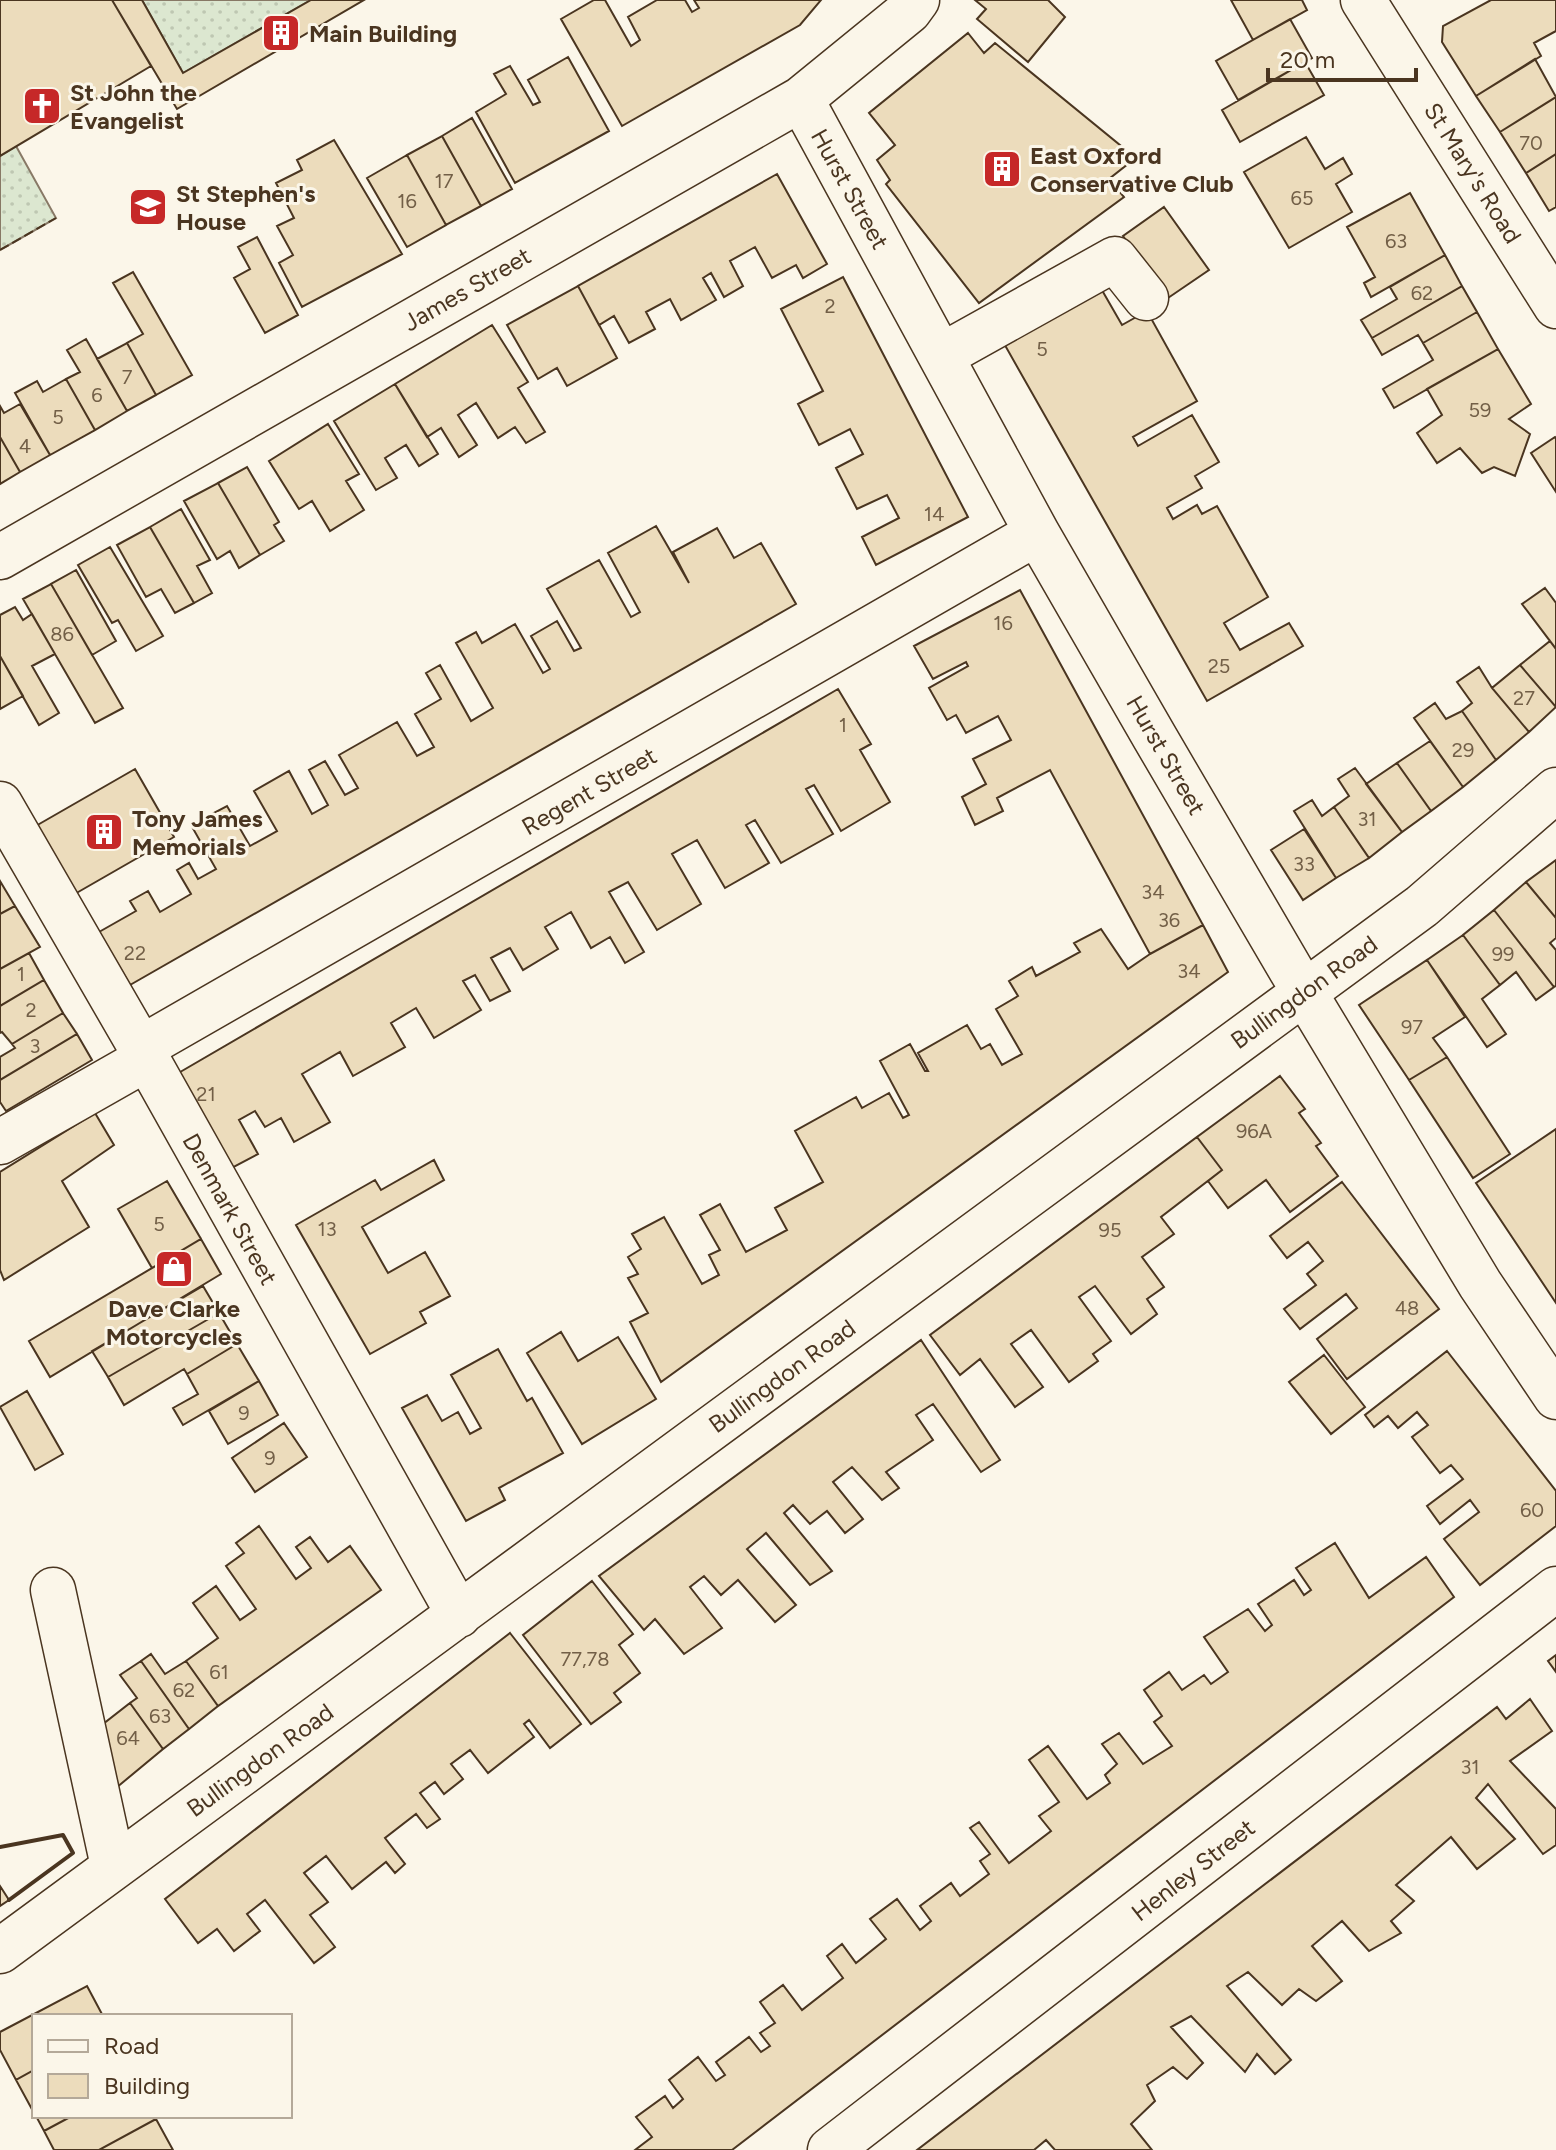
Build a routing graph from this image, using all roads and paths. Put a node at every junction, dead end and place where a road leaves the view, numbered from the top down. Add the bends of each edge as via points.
1 (917, 0) edge
2 (1382, 8) edge
3 (801, 99) junction
4 (1146, 298) dead end
5 (1556, 306) edge
6 (941, 356) junction
7 (1037, 533) junction
8 (0, 557) edge
9 (1556, 790) edge
10 (0, 804) edge
11 (1304, 991) junction
12 (143, 1054) junction
13 (0, 1142) edge
14 (1556, 1397) edge
15 (1556, 1589) edge
16 (53, 1590) dead end
17 (459, 1615) junction
18 (113, 1866) junction
19 (0, 1951) edge
20 (830, 2150) edge

1 - 3 street, James Street
2 - 5 street, St Mary's Road
3 - 6 street, Hurst Street
3 - 8 street, James Street
4 - 6 street via 1115,259
6 - 7 street, Hurst Street
7 - 11 street, Hurst Street
7 - 12 street, Regent Street
9 - 11 street, Bullingdon Road via 1422,906
10 - 12 street, Denmark Street
11 - 14 street, Hurst Street via 1480,1284
11 - 17 street, Bullingdon Road
12 - 13 street, Regent Street
12 - 17 street, Denmark Street
15 - 20 street, Henley Street
16 - 18 street
17 - 18 street, Bullingdon Road
18 - 19 street, Bullingdon Road

